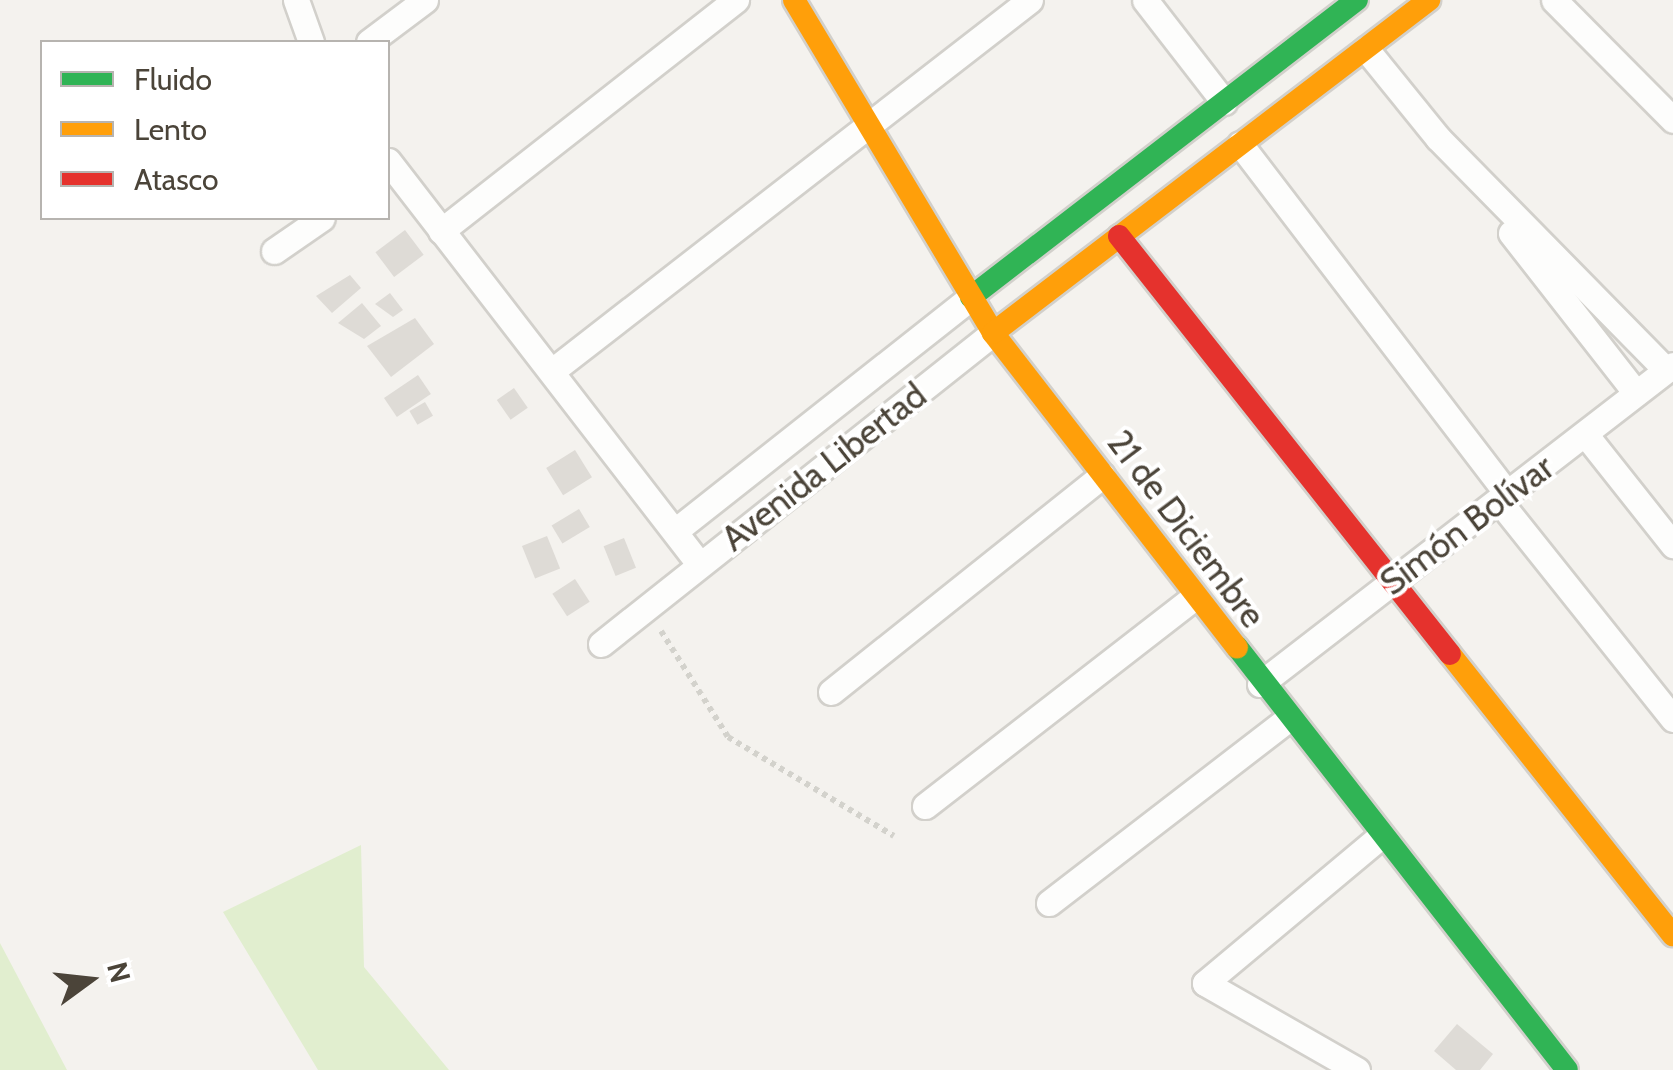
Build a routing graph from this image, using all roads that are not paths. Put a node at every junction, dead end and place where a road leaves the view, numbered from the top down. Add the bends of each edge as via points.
1 (296, 0) edge
2 (425, 0) edge
3 (736, 0) edge
4 (794, 0) edge
5 (1030, 0) edge
6 (1146, 0) edge
7 (1357, 0) edge
8 (1429, 0) edge
9 (1554, 0) edge
10 (310, 40) edge
11 (372, 40) edge
12 (1366, 48) junction
13 (1224, 102) junction
14 (1673, 120) edge
15 (868, 125) junction
16 (1438, 138) junction
17 (1240, 144) junction
18 (390, 168) edge
19 (319, 220) edge
20 (441, 231) junction
21 (1119, 236) junction
22 (274, 250) dead end
23 (971, 298) junction
24 (993, 333) junction
25 (1670, 367) edge
26 (552, 371) junction
27 (1636, 393) junction
28 (1585, 434) junction
29 (1102, 476) junction
30 (1504, 497) junction
31 (675, 531) junction
32 (1673, 545) edge
33 (700, 565) junction
34 (1392, 582) junction
35 (1194, 598) junction
36 (601, 644) dead end
37 (1260, 684) junction
38 (831, 692) dead end
39 (1288, 719) junction
40 (1673, 719) edge
41 (926, 806) dead end
42 (1381, 836) junction
43 (1050, 902) dead end
44 (1673, 935) edge
45 (1357, 1070) edge
46 (1567, 1070) edge

1 - 10 street
2 - 11 street
3 - 20 street
4 - 15 street, 21 de Diciembre
5 - 15 street
6 - 13 street
7 - 13 street, Avenida Libertad
8 - 12 street, Avenida Libertad
9 - 14 street
12 - 16 street
12 - 17 street, Avenida Libertad
13 - 23 street, Avenida Libertad
15 - 23 street, 21 de Diciembre
15 - 26 street
16 - 25 street
16 - 27 street
17 - 21 street, Avenida Libertad
17 - 30 street
18 - 20 street
19 - 22 street
20 - 26 street
21 - 24 street, Avenida Libertad
21 - 34 street
23 - 24 street, 21 de Diciembre
23 - 31 street, Avenida Libertad
24 - 29 street, 21 de Diciembre
24 - 33 street, Avenida Libertad
25 - 27 street, Simón Bolívar
26 - 31 street
27 - 28 street, Simón Bolívar
28 - 30 street, Simón Bolívar
28 - 32 street
29 - 35 street, 21 de Diciembre
29 - 38 street
30 - 34 street, Simón Bolívar
30 - 40 street
31 - 33 street, Avenida Libertad
33 - 36 street
34 - 37 street, Simón Bolívar
34 - 44 street
35 - 37 street, 21 de Diciembre
35 - 41 street
37 - 39 street, 21 de Diciembre
39 - 42 street, 21 de Diciembre
39 - 43 street
42 - 45 street via 1205,983
42 - 46 street, 21 de Diciembre

